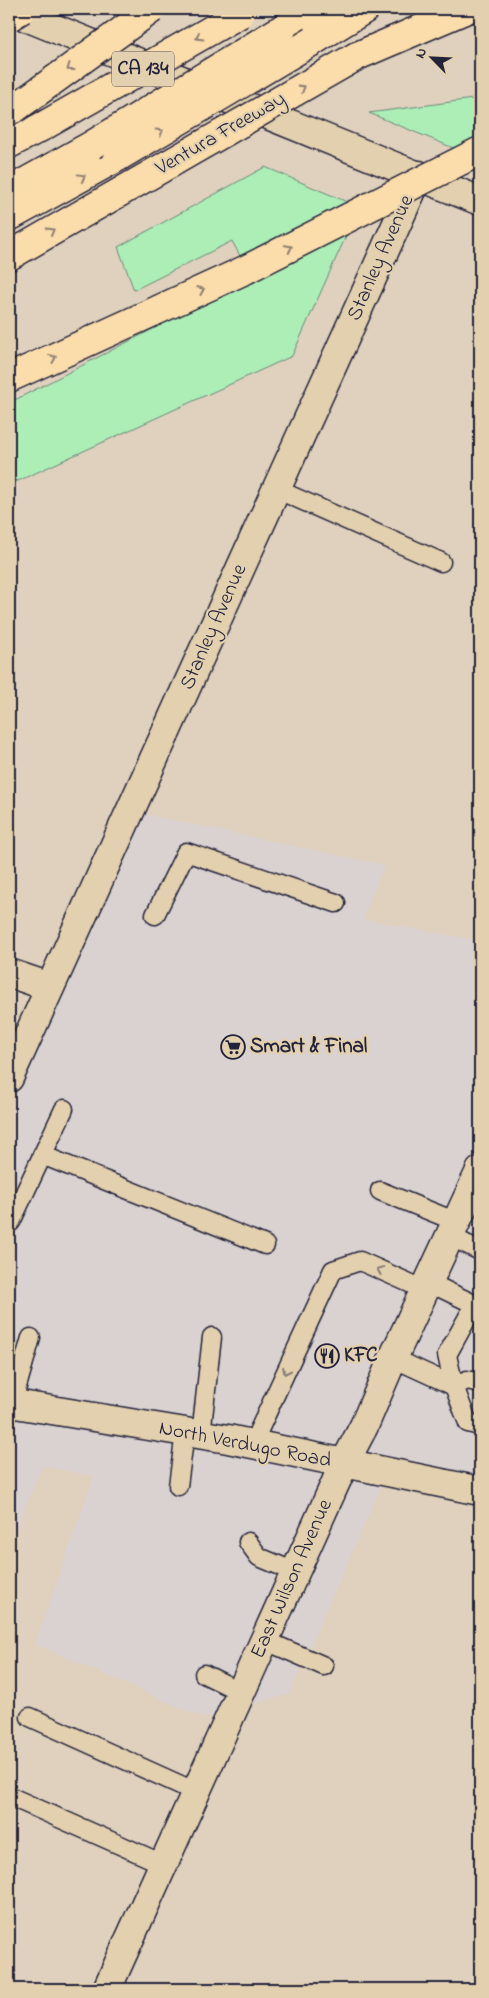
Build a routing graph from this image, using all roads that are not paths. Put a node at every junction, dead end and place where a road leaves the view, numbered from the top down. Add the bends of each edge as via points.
1 (22, 9) edge
2 (152, 9) edge
3 (316, 9) edge
4 (365, 9) edge
5 (431, 9) edge
6 (467, 9) edge
7 (9, 10) edge
8 (245, 11) edge
9 (9, 17) edge
10 (357, 56) junction
11 (11, 111) edge
12 (9, 144) edge
13 (480, 150) edge
14 (419, 175) junction
15 (9, 191) edge
16 (480, 201) edge
17 (9, 218) edge
18 (9, 256) edge
19 (9, 378) edge
20 (276, 488) junction
21 (442, 562) dead end
22 (336, 903) dead end
23 (155, 915) dead end
24 (9, 973) edge
25 (50, 987) junction
26 (9, 1078) edge
27 (64, 1109) dead end
28 (42, 1155) junction
29 (480, 1171) edge
30 (380, 1191) dead end
31 (11, 1222) dead end
32 (453, 1229) junction
33 (265, 1244) dead end
34 (480, 1251) edge
35 (427, 1286) junction
36 (478, 1306) edge
37 (212, 1337) dead end
38 (31, 1338) dead end
39 (393, 1358) junction
40 (480, 1383) edge
41 (454, 1386) junction
42 (10, 1404) edge
43 (480, 1426) edge
44 (193, 1434) junction
45 (252, 1445) junction
46 (344, 1464) junction
47 (178, 1486) dead end
48 (480, 1491) edge
49 (248, 1542) dead end
50 (295, 1572) junction
51 (264, 1640) junction
52 (324, 1666) dead end
53 (204, 1674) dead end
54 (241, 1692) junction
55 (30, 1717) dead end
56 (196, 1792) junction
57 (9, 1796) edge
58 (163, 1864) junction
59 (107, 1989) edge

1 - 9 highway, bridge
2 -> 11 highway, bridge
3 - 15 highway, bridge via 92,145
17 -> 4 highway, bridge via 118,157
5 - 10 highway, Ventura Freeway
6 - 10 highway
7 - 14 street
8 -> 12 highway, CA 134, bridge
18 -> 10 highway, Ventura Freeway, bridge
19 -> 13 highway, bridge via 246,270
14 - 16 street
14 - 20 street, Stanley Avenue
20 - 21 lane
20 - 25 street, Stanley Avenue
22 - 23 lane via 186,852
24 - 25 street
25 - 26 street, Stanley Avenue
27 - 28 lane
28 - 31 lane
28 - 33 lane
29 - 32 street, East Wilson Avenue
30 - 32 lane
32 - 34 lane
32 - 35 street, East Wilson Avenue
35 - 36 lane
35 - 39 street, East Wilson Avenue
35 -> 45 lane via 360,1261 332,1270
36 - 41 lane via 448,1355
37 - 44 lane
38 - 42 lane
39 - 41 lane
39 - 46 street, East Wilson Avenue
40 - 41 lane via 468,1380
41 - 43 lane via 468,1423
42 - 44 street, North Verdugo Road
44 - 45 street, North Verdugo Road
44 - 47 lane
45 - 46 street, North Verdugo Road
46 - 48 street, North Verdugo Road
46 - 50 street, East Wilson Avenue
49 - 50 lane via 259,1558
50 - 51 street, East Wilson Avenue
51 - 52 lane
51 - 54 street, East Wilson Avenue
53 - 54 lane
54 - 56 street, East Wilson Avenue
55 - 56 lane
56 - 58 street, East Wilson Avenue
57 - 58 lane
58 - 59 street, East Wilson Avenue

